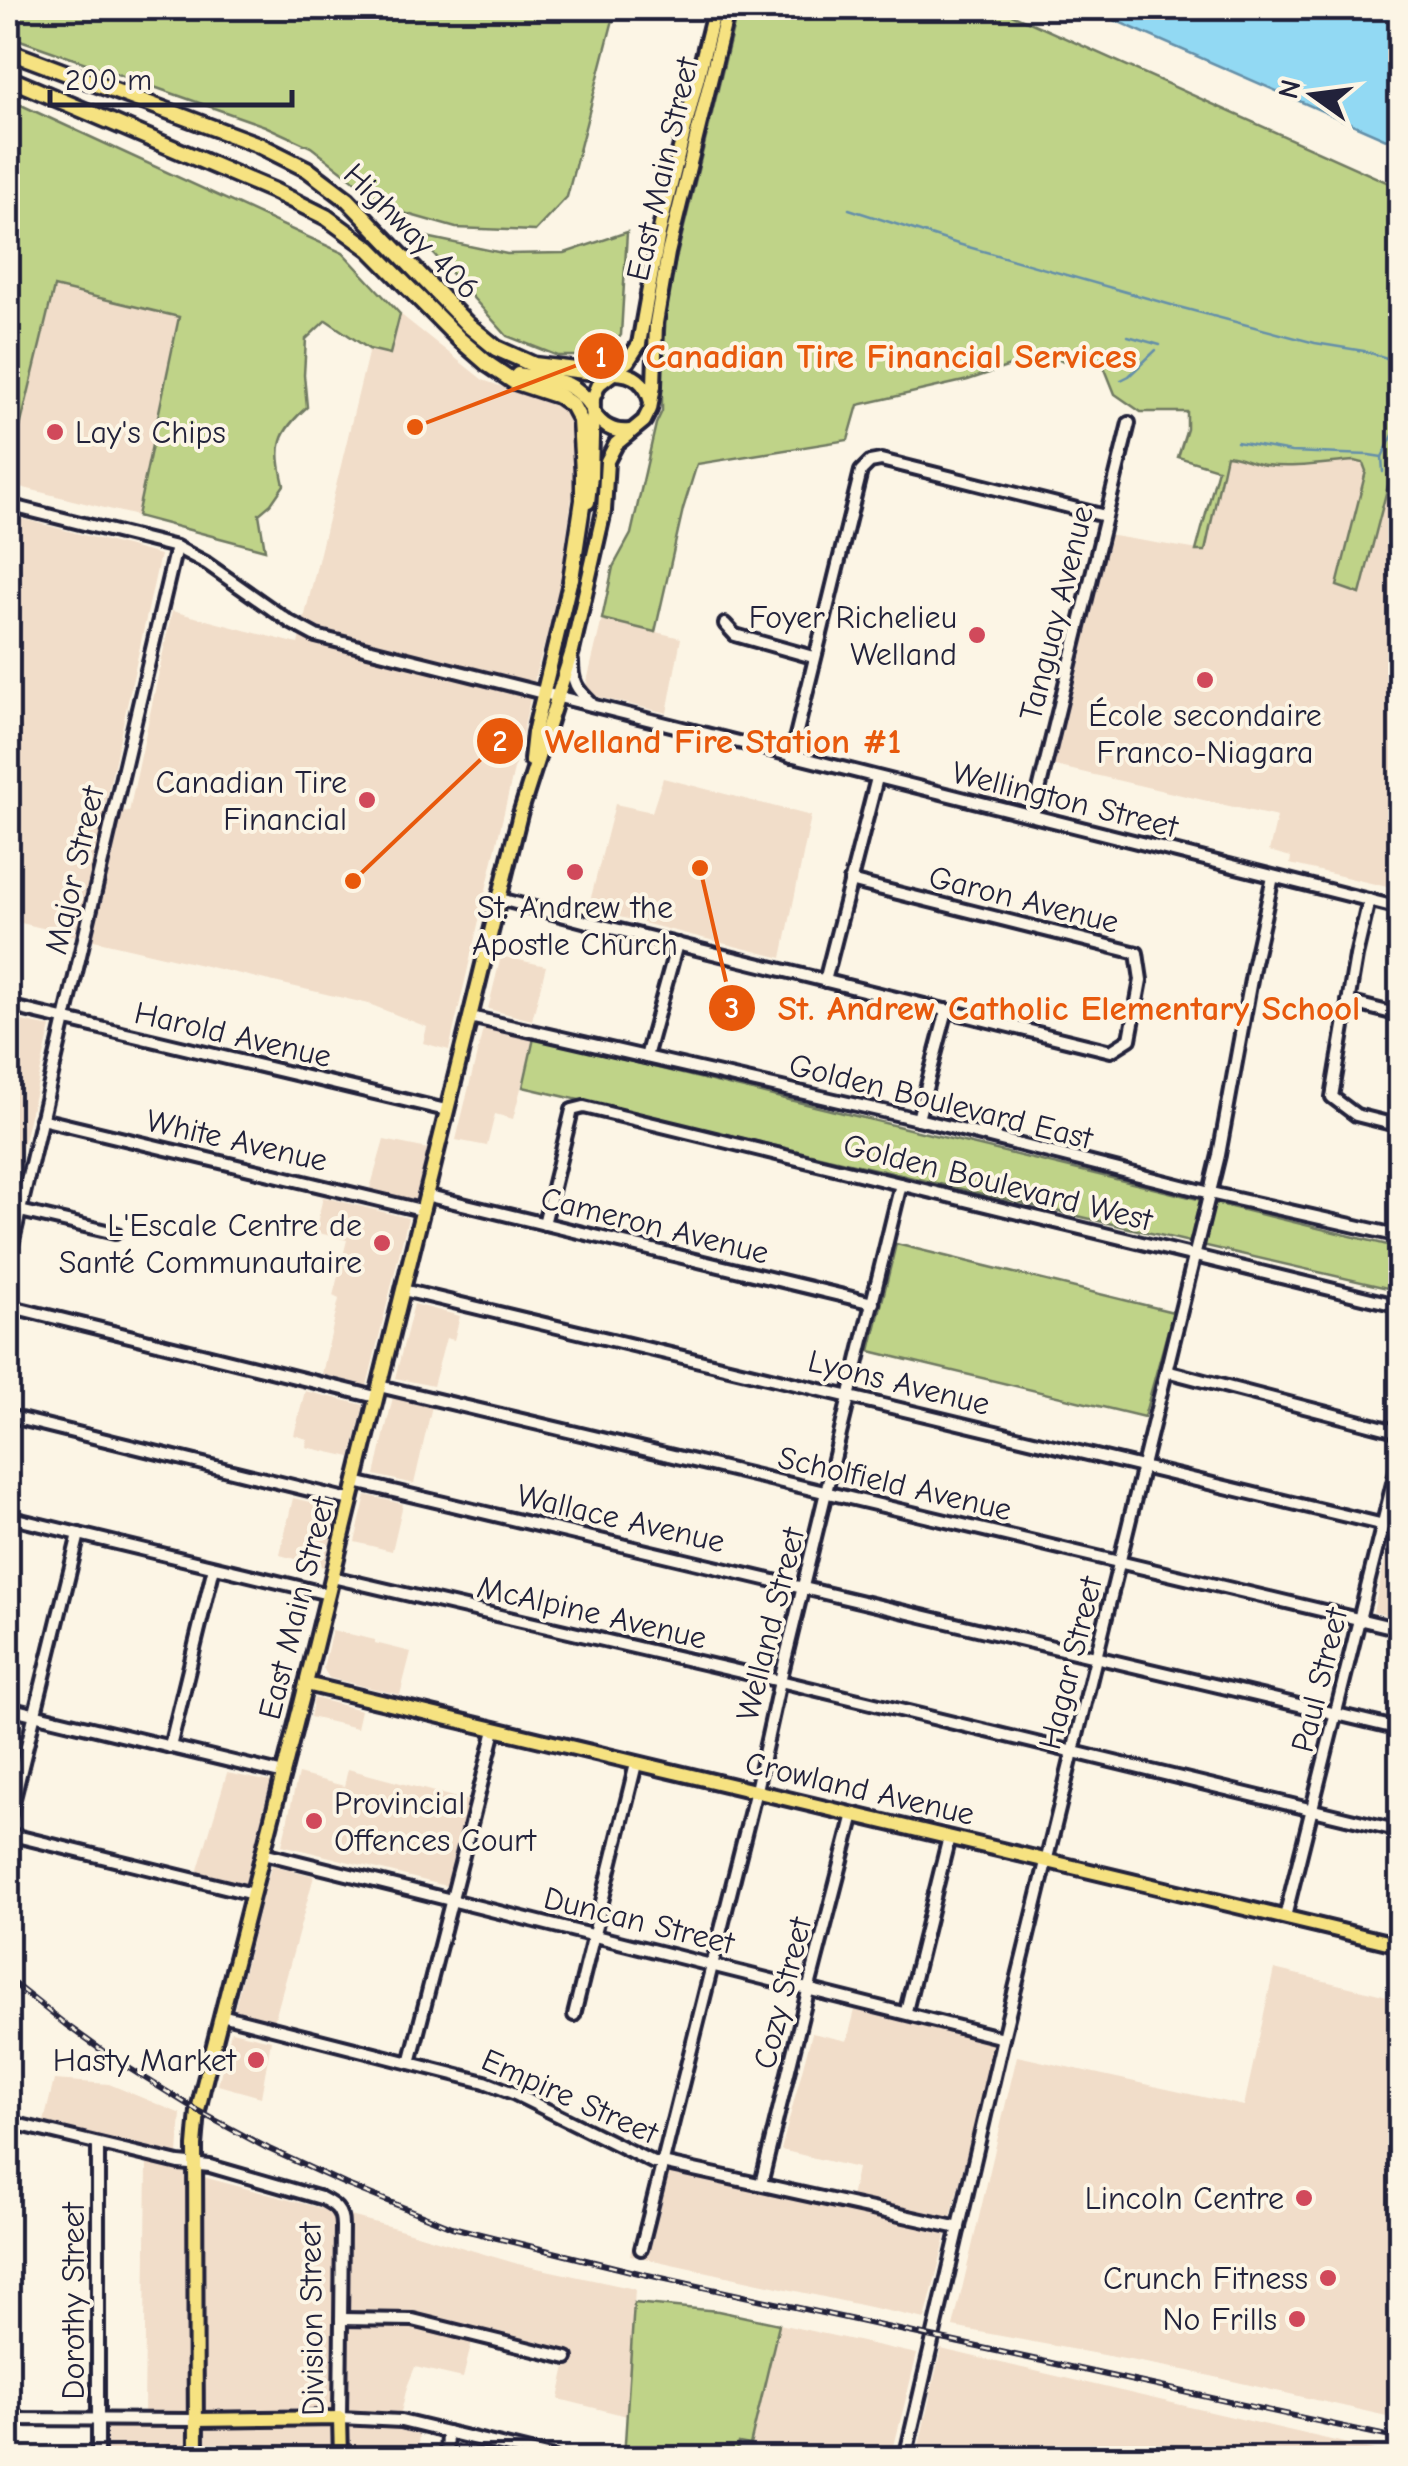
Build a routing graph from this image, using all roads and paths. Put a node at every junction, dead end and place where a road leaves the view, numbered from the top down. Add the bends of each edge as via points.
1 (716, 8) edge
2 (728, 8) edge
3 (8, 51) edge
4 (8, 78) edge
5 (497, 371) junction
6 (612, 374) junction
7 (651, 403) junction
8 (592, 409) junction
9 (1129, 424) dead end
10 (630, 431) junction
11 (8, 505) edge
12 (1106, 516) junction
13 (176, 547) junction
14 (571, 579) junction
15 (725, 624) dead end
16 (572, 651) junction
17 (814, 657) junction
18 (550, 697) junction
19 (591, 704) junction
20 (791, 756) junction
21 (877, 778) junction
22 (1033, 815) junction
23 (1273, 877) junction
24 (850, 881) junction
25 (500, 899) junction
26 (1369, 900) junction
27 (1400, 908) edge
28 (677, 944) junction
29 (825, 981) junction
30 (1348, 1002) junction
31 (8, 1006) edge
32 (947, 1010) junction
33 (1400, 1015) edge
34 (470, 1017) junction
35 (64, 1020) junction
36 (646, 1058) junction
37 (446, 1110) junction
38 (41, 1119) junction
39 (918, 1119) junction
40 (1400, 1126) edge
41 (901, 1184) junction
42 (1210, 1193) junction
43 (425, 1196) junction
44 (421, 1210) junction
45 (20, 1211) junction
46 (544, 1224) junction
47 (115, 1234) dead end
48 (1400, 1236) edge
49 (1194, 1255) junction
50 (8, 1262) edge
51 (403, 1290) junction
52 (872, 1303) junction
53 (8, 1306) edge
54 (1400, 1306) edge
55 (1166, 1372) junction
56 (378, 1391) junction
57 (850, 1396) junction
58 (8, 1416) edge
59 (1400, 1432) edge
60 (1400, 1455) edge
61 (1143, 1467) junction
62 (355, 1482) junction
63 (827, 1494) junction
64 (350, 1500) junction
65 (8, 1517) edge
66 (1384, 1524) junction
67 (78, 1534) junction
68 (1120, 1562) junction
69 (214, 1567) junction
70 (332, 1577) junction
71 (804, 1588) junction
72 (328, 1594) junction
73 (1360, 1620) junction
74 (1400, 1629) edge
75 (1097, 1657) junction
76 (780, 1681) junction
77 (306, 1684) junction
78 (8, 1708) edge
79 (34, 1714) junction
80 (1336, 1714) junction
81 (1400, 1729) edge
82 (495, 1730) junction
83 (170, 1747) junction
84 (1074, 1753) junction
85 (636, 1764) junction
86 (284, 1774) junction
87 (756, 1790) junction
88 (1312, 1809) junction
89 (854, 1814) junction
90 (8, 1823) edge
91 (1400, 1830) edge
92 (8, 1834) edge
93 (949, 1837) junction
94 (263, 1852) junction
95 (1048, 1861) junction
96 (253, 1894) junction
97 (452, 1899) junction
98 (1286, 1918) junction
99 (594, 1934) junction
100 (1400, 1946) edge
101 (713, 1964) junction
102 (809, 1987) junction
103 (906, 2012) junction
104 (574, 2014) dead end
105 (222, 2015) junction
106 (1003, 2038) junction
107 (410, 2063) junction
108 (8, 2122) edge
109 (98, 2144) junction
110 (196, 2164) junction
111 (662, 2164) junction
112 (761, 2184) junction
113 (958, 2228) junction
114 (641, 2249) dead end
115 (341, 2319) junction
116 (196, 2351) junction
117 (567, 2358) dead end
118 (230, 2418) junction
119 (340, 2418) junction
120 (8, 2419) edge
121 (98, 2419) junction
122 (196, 2420) junction
123 (447, 2432) junction
124 (534, 2456) edge
125 (98, 2458) edge
126 (196, 2458) edge
127 (340, 2458) edge
128 (446, 2458) edge
129 (555, 2458) edge
130 (905, 2458) edge

1 - 6 main road, East Main Street via 659,233 640,340
2 - 7 main road, East Main Street via 668,253
3 - 6 highway, Highway 406 via 292,161 348,200 496,348 534,365
4 - 5 highway, Highway 406 via 326,217 370,249
5 - 8 highway, Highway 406 via 569,384
5 - 14 highway via 564,398 580,420 583,500
6 - 7 main road via 640,381
6 - 8 main road via 596,390
7 - 10 main road via 648,416
8 - 10 main road via 606,427
8 - 14 main road, East Main Street via 591,476
9 - 12 street, Tanguay Avenue
10 - 16 main road, East Main Street via 609,455 604,511
11 - 13 street, Wellington Street
12 - 17 street via 870,462 861,471
12 - 22 street, Tanguay Avenue
13 - 18 street, Wellington Street via 316,636
13 - 35 street, Major Street
14 - 18 main road, East Main Street
15 - 17 street via 735,636
16 - 18 main road, East Main Street
16 - 19 street via 572,680
17 - 20 street
18 - 19 street, Wellington Street
18 - 25 main road, East Main Street via 546,736
19 - 20 street, Wellington Street
20 - 21 street, Wellington Street
21 - 22 street, Wellington Street
21 - 24 street
22 - 23 street, Wellington Street
23 - 26 street, Wellington Street
23 - 42 street, Hagar Street
24 - 29 street
24 - 32 street, Garon Avenue via 1137,953 1141,980 1130,1038 1112,1051
25 - 28 street
25 - 34 main road, East Main Street
26 - 27 street, Wellington Street
26 - 30 street
28 - 29 street
28 - 36 street
29 - 32 street
30 - 33 street
30 - 40 street via 1332,1097 1356,1115
31 - 35 street, Harold Avenue
32 - 39 street
34 - 36 street, Golden Boulevard East
34 - 37 main road, East Main Street
35 - 37 street, Harold Avenue
35 - 38 street, Major Street
36 - 39 street, Golden Boulevard East
37 - 43 main road, East Main Street
38 - 44 street, White Avenue
38 - 45 street, Major Street
39 - 42 street, Golden Boulevard East
41 - 46 street, Golden Boulevard West via 584,1107 572,1110
41 - 49 street, Golden Boulevard West
41 - 52 street, Welland Street
42 - 48 street, Golden Boulevard East
42 - 49 street, Hagar Street
43 - 44 main road, East Main Street
43 - 46 street, Cameron Avenue
44 - 51 main road, East Main Street
45 - 47 street
45 - 50 street, Major Street
46 - 52 street, Cameron Avenue
49 - 54 street, Golden Boulevard West
49 - 55 street, Hagar Street
51 - 56 main road, East Main Street
51 - 57 street, Lyons Avenue
52 - 57 street, Welland Street
53 - 56 street, Scholfield Avenue
55 - 59 street
55 - 61 street, Hagar Street
56 - 62 main road, East Main Street
56 - 63 street, Scholfield Avenue
57 - 61 street, Lyons Avenue
57 - 63 street, Welland Street
58 - 64 street
60 - 66 street, Paul Street
61 - 66 street, Lyons Avenue
61 - 68 street, Hagar Street
62 - 64 main road, East Main Street
62 - 71 street, Wallace Avenue
63 - 68 street, Scholfield Avenue
63 - 71 street, Welland Street
64 - 70 main road, East Main Street
65 - 67 street
66 - 73 street, Paul Street
67 - 69 street
67 - 79 street
68 - 73 street, Scholfield Avenue
68 - 75 street, Hagar Street
69 - 72 street
69 - 83 street
70 - 72 main road, East Main Street
70 - 76 street, McAlpine Avenue
71 - 75 street, Wallace Avenue
71 - 76 street, Welland Street
72 - 77 main road, East Main Street
73 - 74 street, Scholfield Avenue
73 - 80 street, Paul Street
75 - 80 street, Wallace Avenue
75 - 84 street, Hagar Street
76 - 84 street, McAlpine Avenue
76 - 87 street, Welland Street
77 - 82 main road, Crowland Avenue
77 - 86 main road, East Main Street
78 - 79 street
79 - 83 street
79 - 90 street
80 - 81 street, Wallace Avenue
80 - 88 street, Paul Street
82 - 85 main road, Crowland Avenue
82 - 97 street
83 - 86 street
84 - 88 street, McAlpine Avenue
84 - 95 street, Hagar Street
85 - 87 main road, Crowland Avenue
85 - 99 street
86 - 94 main road, East Main Street
87 - 89 main road, Crowland Avenue
87 - 101 street, Welland Street
88 - 91 street, McAlpine Avenue
88 - 98 street, Paul Street
89 - 93 main road, Crowland Avenue
89 - 102 street, Cozy Street
92 - 96 street
93 - 95 main road, Crowland Avenue
93 - 103 street
94 - 96 main road, East Main Street
94 - 97 street, Duncan Street
95 - 98 main road, Crowland Avenue
95 - 106 street, Hagar Street
96 - 105 main road, East Main Street
97 - 99 street, Duncan Street
97 - 107 street
98 - 100 main road, Crowland Avenue
99 - 101 street, Duncan Street
99 - 104 street
101 - 102 street, Duncan Street
101 - 111 street, Welland Street
102 - 103 street, Duncan Street
102 - 112 street, Cozy Street
103 - 106 street, Duncan Street
105 - 107 street, Empire Street
105 - 110 main road, East Main Street via 198,2111
106 - 113 street, Hagar Street
107 - 111 street, Empire Street via 501,2088
108 - 109 street, Division Street
109 - 110 street, Division Street
109 - 121 street, Dorothy Street
110 - 115 street, Division Street via 336,2206 342,2226
110 - 116 main road, East Main Street
111 - 112 street, Empire Street
111 - 114 street, Welland Street
112 - 113 street, Empire Street
113 - 130 street, Hagar Street
115 - 117 street via 414,2320
115 - 119 street, Division Street
116 - 118 main road via 202,2402
116 - 122 main road, East Main Street
118 - 119 main road
118 - 122 main road
119 - 123 street
119 - 127 main road, Division Street
120 - 121 street
121 - 122 street
121 - 125 street, Dorothy Street
122 - 126 main road, East Main Street
123 - 124 street
123 - 128 street
124 - 129 street

